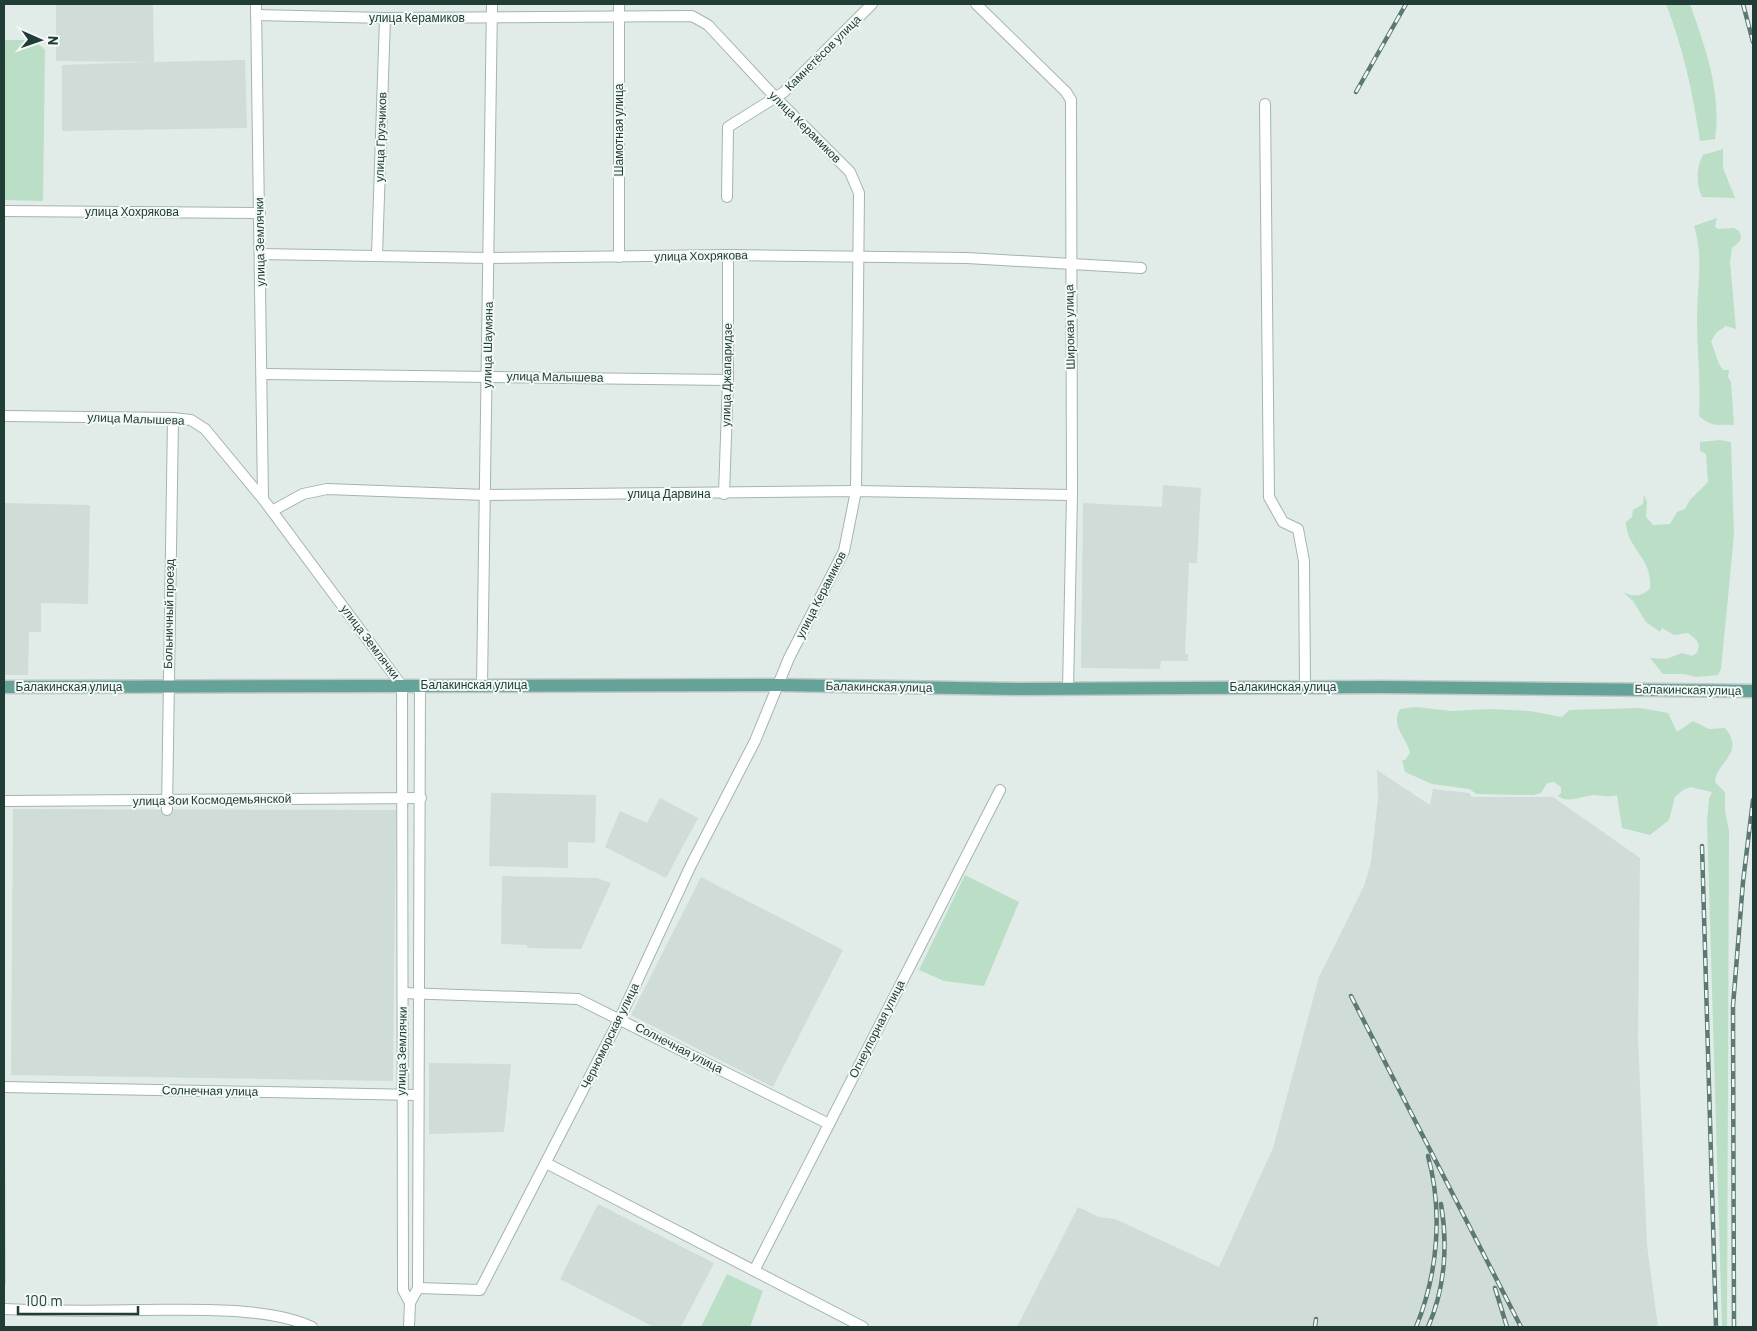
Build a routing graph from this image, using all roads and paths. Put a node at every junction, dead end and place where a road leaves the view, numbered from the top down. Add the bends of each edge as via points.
1 (256, 4) edge
2 (492, 4) edge
3 (619, 4) edge
4 (872, 4) edge
5 (976, 4) edge
6 (256, 15) junction
7 (492, 17) junction
8 (619, 17) junction
9 (385, 18) junction
10 (776, 98) junction
11 (1265, 104) dead end
12 (727, 197) dead end
13 (4, 211) edge
14 (260, 213) junction
15 (260, 254) junction
16 (377, 255) junction
17 (728, 255) junction
18 (859, 256) junction
19 (620, 257) junction
20 (489, 258) junction
21 (1070, 263) junction
22 (1141, 268) dead end
23 (263, 374) junction
24 (488, 376) junction
25 (728, 380) junction
26 (4, 416) edge
27 (173, 418) junction
28 (856, 492) junction
29 (724, 494) junction
30 (485, 495) junction
31 (1072, 495) junction
32 (263, 499) junction
33 (272, 511) junction
34 (420, 685) junction
35 (777, 685) junction
36 (402, 686) junction
37 (482, 686) junction
38 (4, 687) edge
39 (1305, 687) junction
40 (168, 688) junction
41 (1068, 689) junction
42 (1753, 691) edge
43 (1000, 790) dead end
44 (404, 798) junction
45 (421, 798) junction
46 (4, 801) edge
47 (167, 805) junction
48 (403, 993) junction
49 (418, 994) junction
50 (620, 1018) junction
51 (4, 1087) edge
52 (402, 1095) junction
53 (417, 1095) junction
54 (829, 1124) junction
55 (546, 1163) junction
56 (755, 1269) junction
57 (418, 1288) junction
58 (410, 1303) junction
59 (4, 1309) edge
60 (312, 1327) edge
61 (409, 1327) edge
62 (864, 1327) edge

1 - 6 street, улица Землячки
2 - 7 street, улица Шаумяна
3 - 8 street, Шамотная улица
4 - 10 street, Камнетёсов улица
5 - 21 street, Широкая улица via 1071,100
6 - 9 street, улица Керамиков
6 - 14 street, улица Землячки
7 - 8 street, улица Керамиков
7 - 9 street, улица Керамиков
7 - 20 street, улица Шаумяна
8 - 10 street, улица Керамиков via 692,16 708,25
8 - 19 street, Шамотная улица
9 - 16 street, улица Грузчиков
10 - 12 street, Камнетёсов улица via 728,128
10 - 18 street, улица Керамиков via 850,172 859,193
11 - 39 street via 1269,497 1283,522 1298,529 1304,561
13 - 14 street, улица Хохрякова
14 - 15 street, улица Землячки
15 - 16 street, улица Хохрякова
15 - 23 street, улица Землячки
16 - 20 street, улица Хохрякова
17 - 18 street, улица Хохрякова
17 - 19 street, улица Хохрякова
17 - 25 street, улица Джапаридзе
18 - 21 street, улица Хохрякова
18 - 28 street, улица Керамиков
19 - 20 street, улица Хохрякова
20 - 24 street, улица Шаумяна
21 - 22 street, улица Хохрякова
21 - 31 street, Широкая улица
23 - 24 street, улица Малышева
23 - 32 street, улица Землячки
24 - 25 street, улица Малышева
24 - 30 street, улица Шаумяна
25 - 29 street, улица Джапаридзе
26 - 27 street, улица Малышева
27 - 32 street, улица Малышева via 191,420 206,429
27 - 40 street, Больничный проезд
28 - 29 street, улица Дарвина
28 - 31 street, улица Дарвина
28 - 35 street, улица Керамиков via 844,551
29 - 30 street, улица Дарвина
30 - 33 street, улица Дарвина via 327,490 303,494
30 - 37 street, улица Шаумяна
31 - 41 street, Широкая улица
32 - 33 street, улица Землячки
33 - 36 street, улица Землячки
34 - 36 main road, Балакинская улица
34 - 37 main road, Балакинская улица
34 - 45 street, улица Землячки
35 - 37 main road, Балакинская улица
35 - 41 main road, Балакинская улица
35 - 50 street, Черноморская улица via 755,741 691,865
36 - 40 main road, Балакинская улица
36 - 44 street, улица Землячки
38 - 40 main road, Балакинская улица
39 - 41 main road, Балакинская улица
39 - 42 main road, Балакинская улица
40 - 47 street, Больничный проезд
43 - 54 street, Огнеупорная улица
44 - 45 street, улица Зои Космодемьянской
44 - 47 street, улица Зои Космодемьянской
44 - 48 street, улица Землячки
45 - 49 street, улица Землячки
46 - 47 street, улица Зои Космодемьянской
48 - 49 street, Солнечная улица
48 - 52 street, улица Землячки
49 - 50 street, Солнечная улица via 578,999
49 - 53 street, улица Землячки
50 - 54 street, Солнечная улица
50 - 55 street, Черноморская улица
51 - 52 street, Солнечная улица
52 - 53 street, Солнечная улица
52 - 58 street, улица Землячки via 403,1290
53 - 57 street, улица Землячки
54 - 56 street, Огнеупорная улица
55 - 56 street
55 - 57 street, Черноморская улица via 480,1290
56 - 62 street
57 - 58 street
58 - 61 street
59 - 60 street via 195,1310 254,1314

